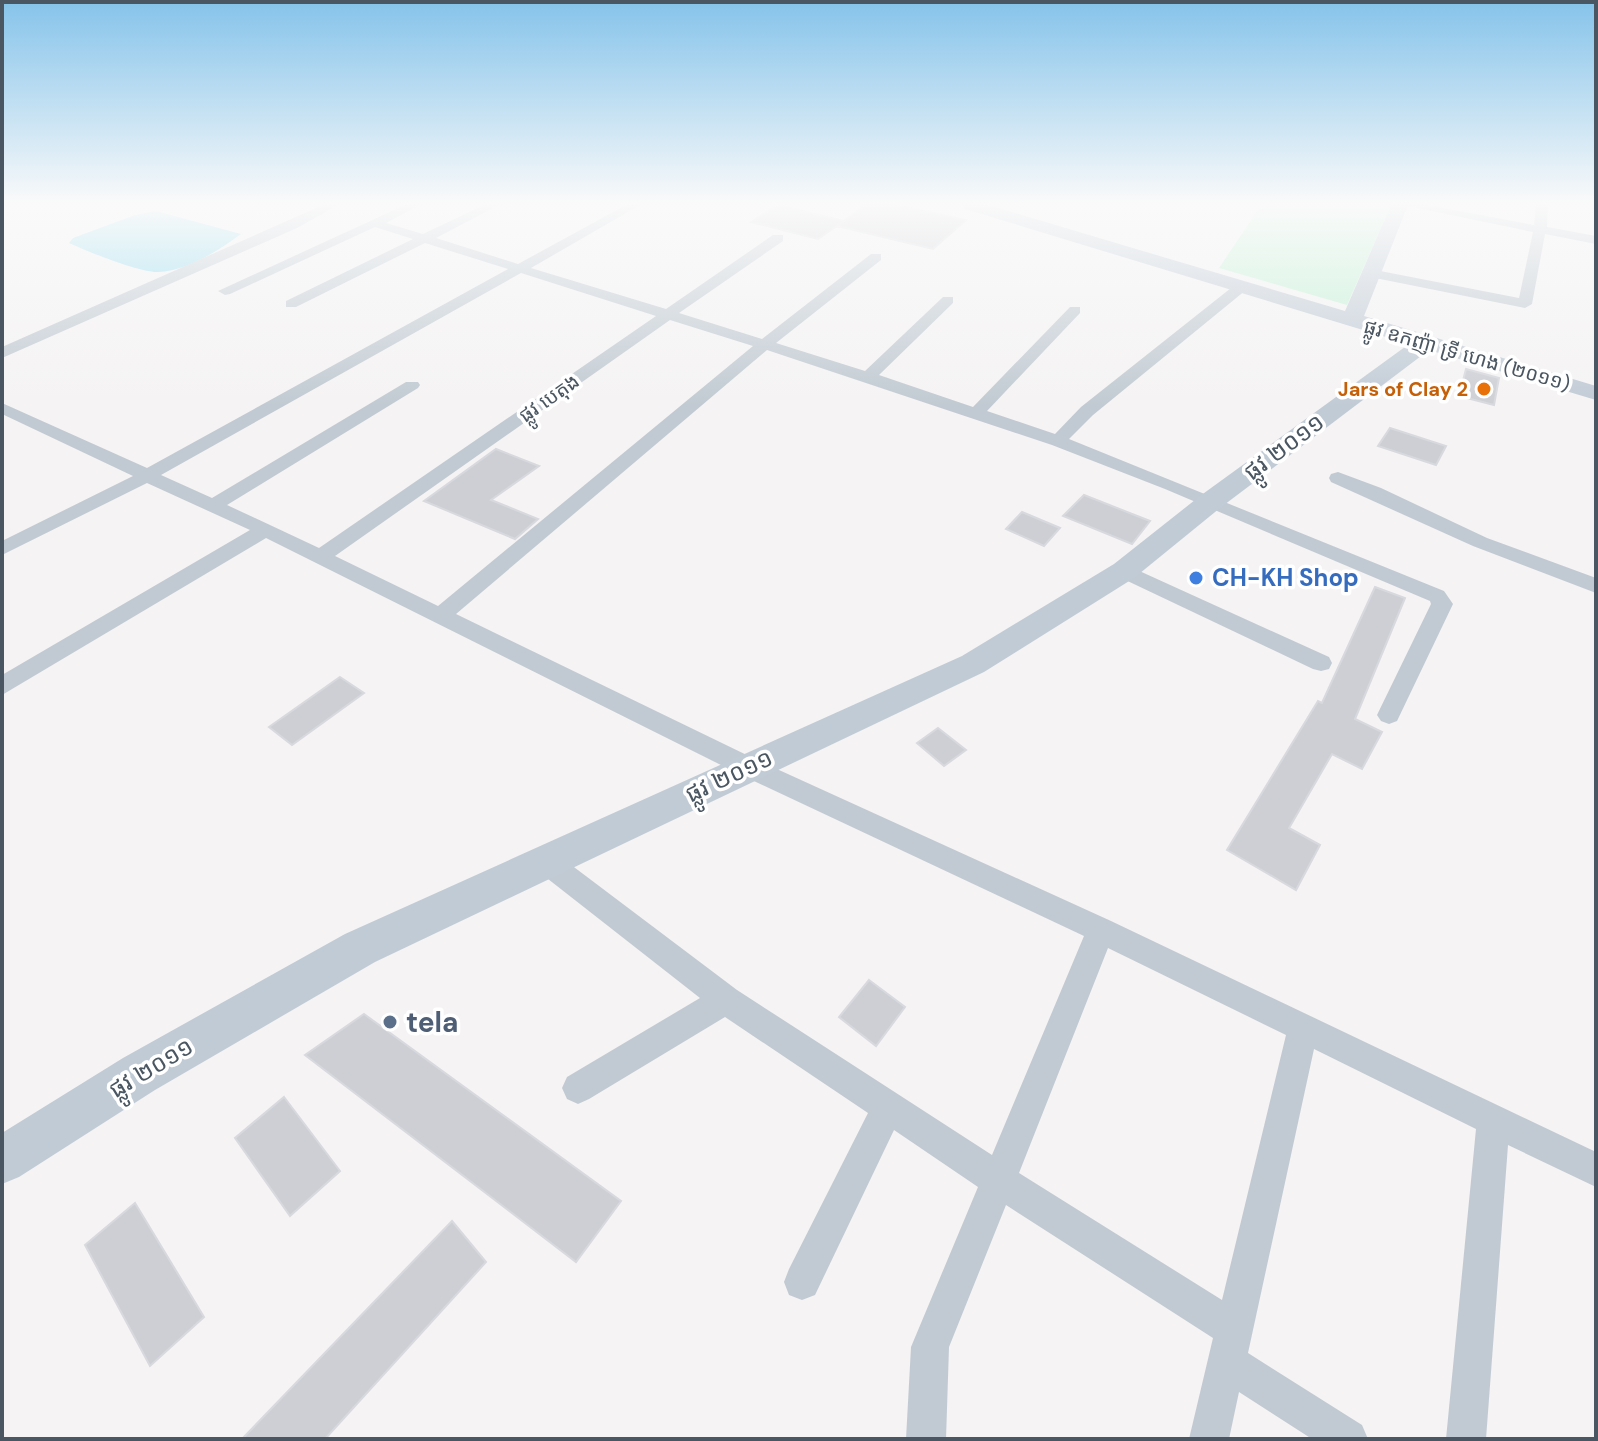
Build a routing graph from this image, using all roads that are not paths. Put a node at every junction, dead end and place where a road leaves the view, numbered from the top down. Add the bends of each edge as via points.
1 (182, 272) edge
2 (266, 272) edge
3 (355, 272) edge
4 (510, 272) edge
5 (532, 272) edge
6 (730, 272) edge
7 (857, 272) edge
8 (1192, 272) edge
9 (1531, 272) edge
10 (1370, 273) joint
11 (1241, 287) junction
12 (225, 291) dead end
13 (948, 300) dead end
14 (291, 304) dead end
15 (1075, 310) dead end
16 (669, 315) junction
17 (1351, 321) junction
18 (1424, 343) junction
19 (764, 345) junction
20 (2, 353) edge
21 (868, 377) junction
22 (412, 385) dead end
23 (1596, 393) edge
24 (2, 408) edge
25 (974, 415) junction
26 (1058, 441) junction
27 (146, 476) junction
28 (1338, 478) dead end
29 (1210, 502) junction
30 (212, 506) junction
31 (265, 530) junction
32 (2, 549) edge
33 (320, 557) junction
34 (1124, 571) junction
35 (1596, 586) edge
36 (440, 616) junction
37 (1321, 663) dead end
38 (2, 686) edge
39 (1389, 715) dead end
40 (748, 767) junction
41 (544, 860) junction
42 (1101, 930) junction
43 (726, 1000) junction
44 (1303, 1029) junction
45 (578, 1088) dead end
46 (888, 1107) junction
47 (1493, 1120) junction
48 (2, 1160) edge
49 (1596, 1170) edge
50 (997, 1179) junction
51 (802, 1282) dead end
52 (1231, 1346) junction
53 (926, 1439) edge
54 (1209, 1439) edge
55 (1348, 1439) edge
56 (1466, 1439) edge

1 - 20 street
2 - 12 street
3 - 14 street
4 - 27 street
5 - 16 street
6 - 16 street, ផ្លូវ បេតុង
7 - 19 street
8 - 11 main road, ផ្លូវ ឧកញ៉ា ទ្រី ហេង (២០១១)
9 - 10 street via 1525,304
10 - 17 main road
11 - 17 main road, ផ្លូវ ឧកញ៉ា ទ្រី ហេង (២០១១)
11 - 26 street via 1087,411
13 - 21 street
15 - 25 street
16 - 19 street
16 - 33 street, ផ្លូវ បេតុង
17 - 18 main road, ផ្លូវ ឧកញ៉ា ទ្រី ហេង (២០១១)
18 - 23 main road, ផ្លូវ ឧកញ៉ា ទ្រី ហេង (២០១១)
18 - 29 main road, ផ្លូវ ២០១១
19 - 21 street
19 - 36 street
21 - 25 street
22 - 30 street
24 - 27 street
25 - 26 street
26 - 29 street
27 - 30 street
27 - 32 street
28 - 35 street via 1478,541
29 - 34 main road, ផ្លូវ ២០១១
29 - 39 street via 1440,598 1442,604
30 - 31 street
31 - 33 street
31 - 38 street
33 - 36 street
34 - 37 street
34 - 40 main road, ផ្លូវ ២០១១ via 973,664
36 - 40 street
40 - 41 main road, ផ្លូវ ២០១១
40 - 42 street
41 - 43 street
41 - 48 main road, ផ្លូវ ២០១១ via 360,948 139,1074
42 - 44 street
42 - 50 street
43 - 45 street
43 - 46 street
44 - 47 street
44 - 52 street
46 - 50 street
46 - 51 street
47 - 49 street
47 - 56 street
50 - 52 street
50 - 53 street via 930,1347
52 - 54 street
52 - 55 street

